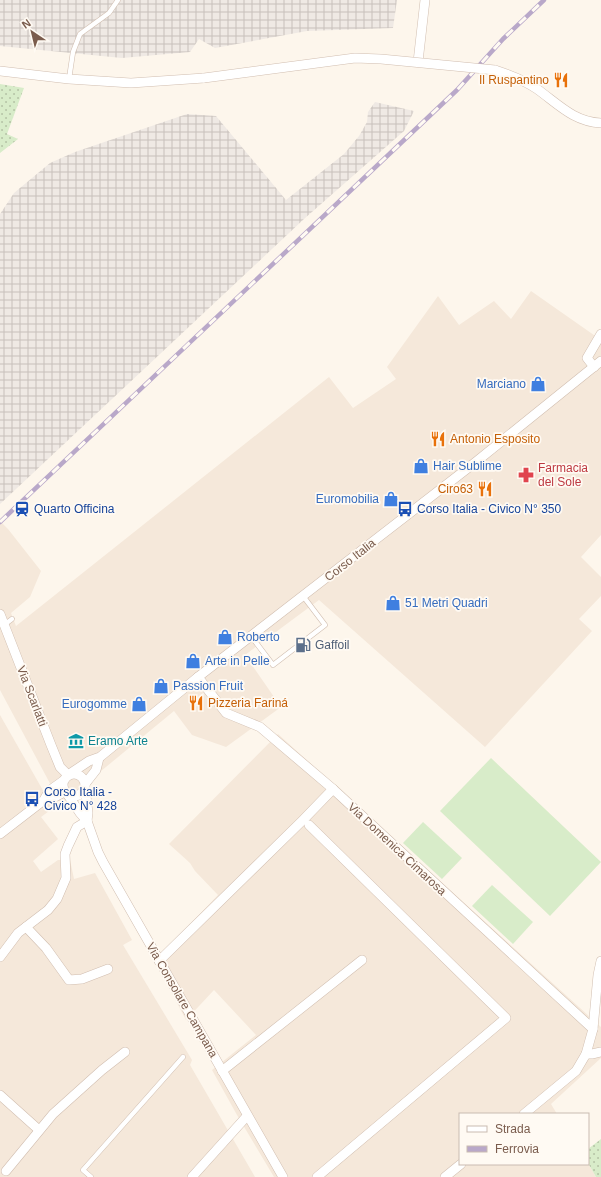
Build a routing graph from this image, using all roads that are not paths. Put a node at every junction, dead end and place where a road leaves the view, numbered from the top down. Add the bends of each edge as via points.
1 (118, 0) edge
2 (425, 0) edge
3 (418, 62) junction
4 (0, 71) edge
5 (69, 79) junction
6 (601, 123) edge
7 (601, 334) edge
8 (598, 364) edge
9 (303, 596) junction
10 (0, 614) edge
11 (12, 619) dead end
12 (4, 625) junction
13 (251, 636) junction
14 (198, 677) junction
15 (99, 758) junction
16 (67, 776) junction
17 (85, 786) junction
18 (333, 789) junction
19 (66, 793) junction
20 (46, 798) junction
21 (87, 821) junction
22 (309, 825) dead end
23 (0, 834) edge
24 (26, 927) junction
25 (0, 957) edge
26 (362, 960) dead end
27 (159, 961) junction
28 (601, 961) edge
29 (108, 969) dead end
30 (593, 1029) junction
31 (125, 1052) dead end
32 (601, 1052) edge
33 (586, 1054) junction
34 (183, 1058) dead end
35 (222, 1071) junction
36 (0, 1095) edge
37 (525, 1113) edge
38 (247, 1116) junction
39 (39, 1130) junction
40 (460, 1165) edge
41 (6, 1171) dead end
42 (91, 1177) edge
43 (192, 1177) edge
44 (282, 1177) edge
45 (316, 1177) edge
46 (445, 1177) edge

1 - 5 lane via 109,13 80,34 73,52
2 - 3 street
3 - 5 street, bridge via 355,58 204,78 131,82
3 - 6 street, bridge via 495,70 511,75 578,118
4 - 5 street
7 - 8 street via 587,358
8 - 9 street, Corso Italia via 478,461
9 - 13 street, Corso Italia
9 - 13 lane via 325,625 273,665
10 - 12 street, Via Scarlatti
11 - 12 lane
12 - 16 street, Via Scarlatti via 60,767
13 - 14 street, Corso Italia
14 - 15 street, Corso Italia
14 - 18 street, Via Domenica Cimarosa via 226,713 260,727
15 - 16 street, Corso Italia via 89,761
15 - 17 street, Corso Italia via 96,770
16 - 17 street via 79,774
16 - 19 street via 63,788
16 - 20 street, Corso Italia
17 - 19 street via 81,794 75,796
17 - 21 street, Via Consolare Campana
18 - 27 street
18 - 30 street, Via Domenica Cimarosa
19 - 20 street, Corso Italia
19 - 21 street, Via Consolare Campana
20 - 23 street, Corso Italia
21 - 24 street via 77,827 68,846 66,878 57,899 48,910
21 - 27 street, Via Consolare Campana via 103,862
22 - 45 street via 506,1018
24 - 25 street via 18,933
24 - 29 street via 46,948 69,980 82,979
26 - 35 street
27 - 35 street, Via Consolare Campana
28 - 30 street
30 - 33 street
31 - 39 street via 53,1114
32 - 33 street
33 - 37 street via 576,1071
34 - 42 lane via 83,1170
35 - 38 street, Via Consolare Campana
36 - 39 street
38 - 43 street
38 - 44 street, Via Consolare Campana
39 - 41 street
40 - 46 street

